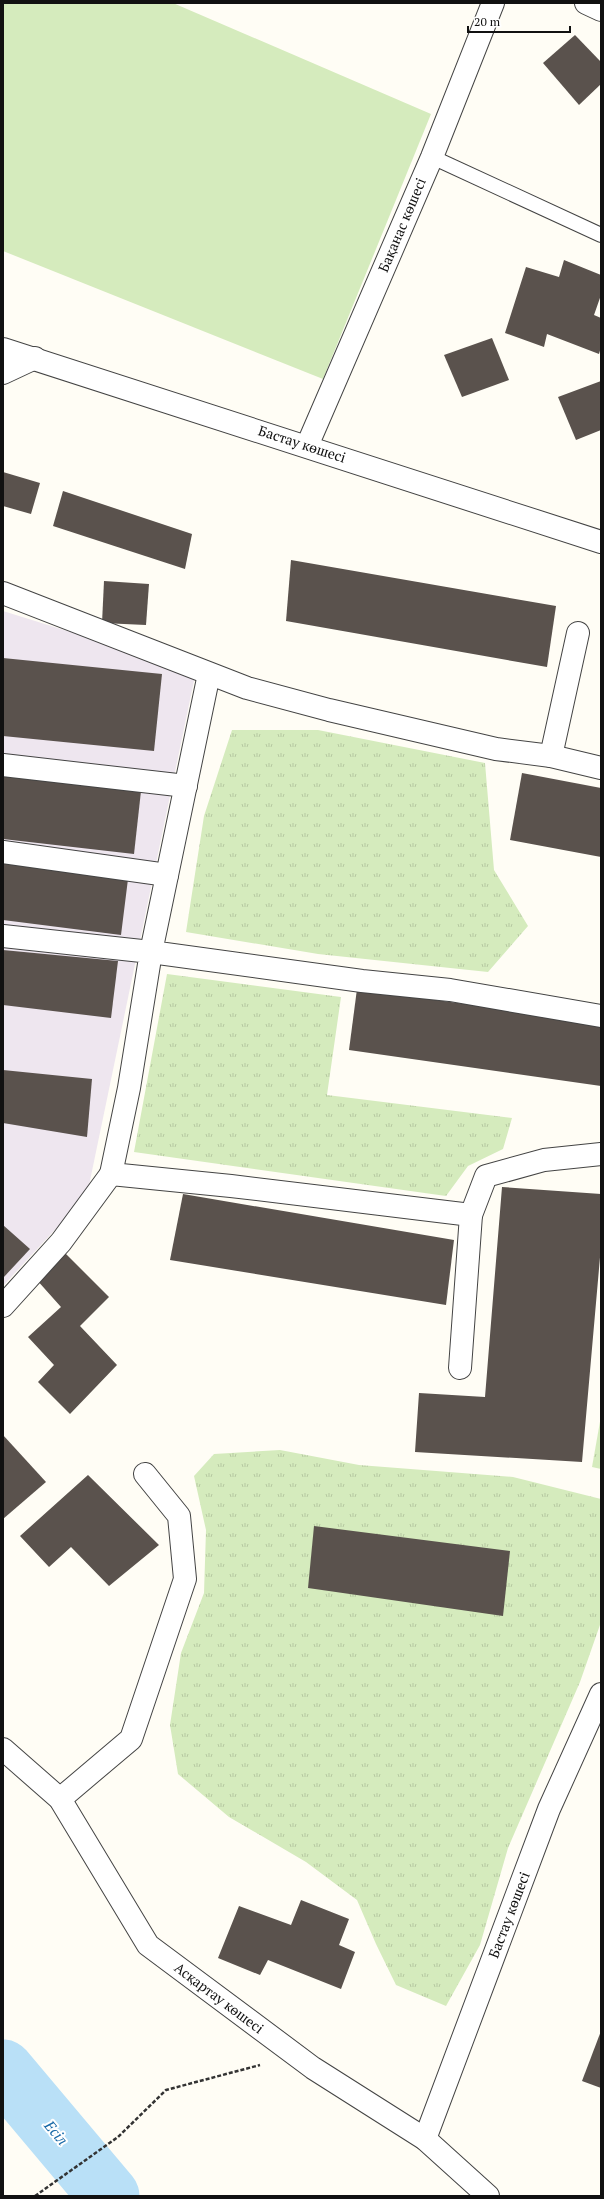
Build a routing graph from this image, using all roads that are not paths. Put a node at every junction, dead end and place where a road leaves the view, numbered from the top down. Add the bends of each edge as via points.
1 (493, 3) edge
2 (586, 3) edge
3 (601, 10) edge
4 (432, 157) junction
5 (601, 235) edge
6 (3, 349) edge
7 (35, 358) junction
8 (3, 373) edge
9 (307, 446) junction
10 (601, 542) edge
11 (3, 593) edge
12 (578, 633) dead end
13 (209, 674) junction
14 (551, 756) junction
15 (3, 764) edge
16 (601, 768) edge
17 (186, 786) junction
18 (3, 852) edge
19 (167, 875) junction
20 (3, 936) edge
21 (151, 952) junction
22 (601, 1016) edge
23 (601, 1154) edge
24 (111, 1174) junction
25 (471, 1215) junction
26 (3, 1306) edge
27 (460, 1368) dead end
28 (145, 1474) dead end
29 (601, 1694) edge
30 (3, 1749) edge
31 (60, 1799) junction
32 (425, 2139) junction
33 (488, 2196) edge

1 - 4 street, Бақанас көшесі
2 - 3 street
4 - 5 lane
4 - 9 street, Бақанас көшесі
6 - 7 street, Бастау көшесі
7 - 8 street
7 - 9 street, Бастау көшесі
9 - 10 street, Бастау көшесі
11 - 13 street
12 - 14 street
13 - 14 street via 247,688 329,710 496,749
13 - 17 street
14 - 16 street
15 - 17 street
17 - 19 street
18 - 19 street
19 - 21 street
20 - 21 street
21 - 22 street via 362,981 450,990
21 - 24 street via 129,1088
23 - 25 street via 544,1160 486,1176
24 - 25 street
24 - 26 street via 61,1242
25 - 27 street
28 - 31 street via 179,1516 185,1579 132,1739
29 - 32 street, Бастау көшесі via 549,1809
30 - 31 street, Асқартау көшесі
31 - 32 street, Асқартау көшесі via 148,1946 295,2056
32 - 33 street, Асқартау көшесі

